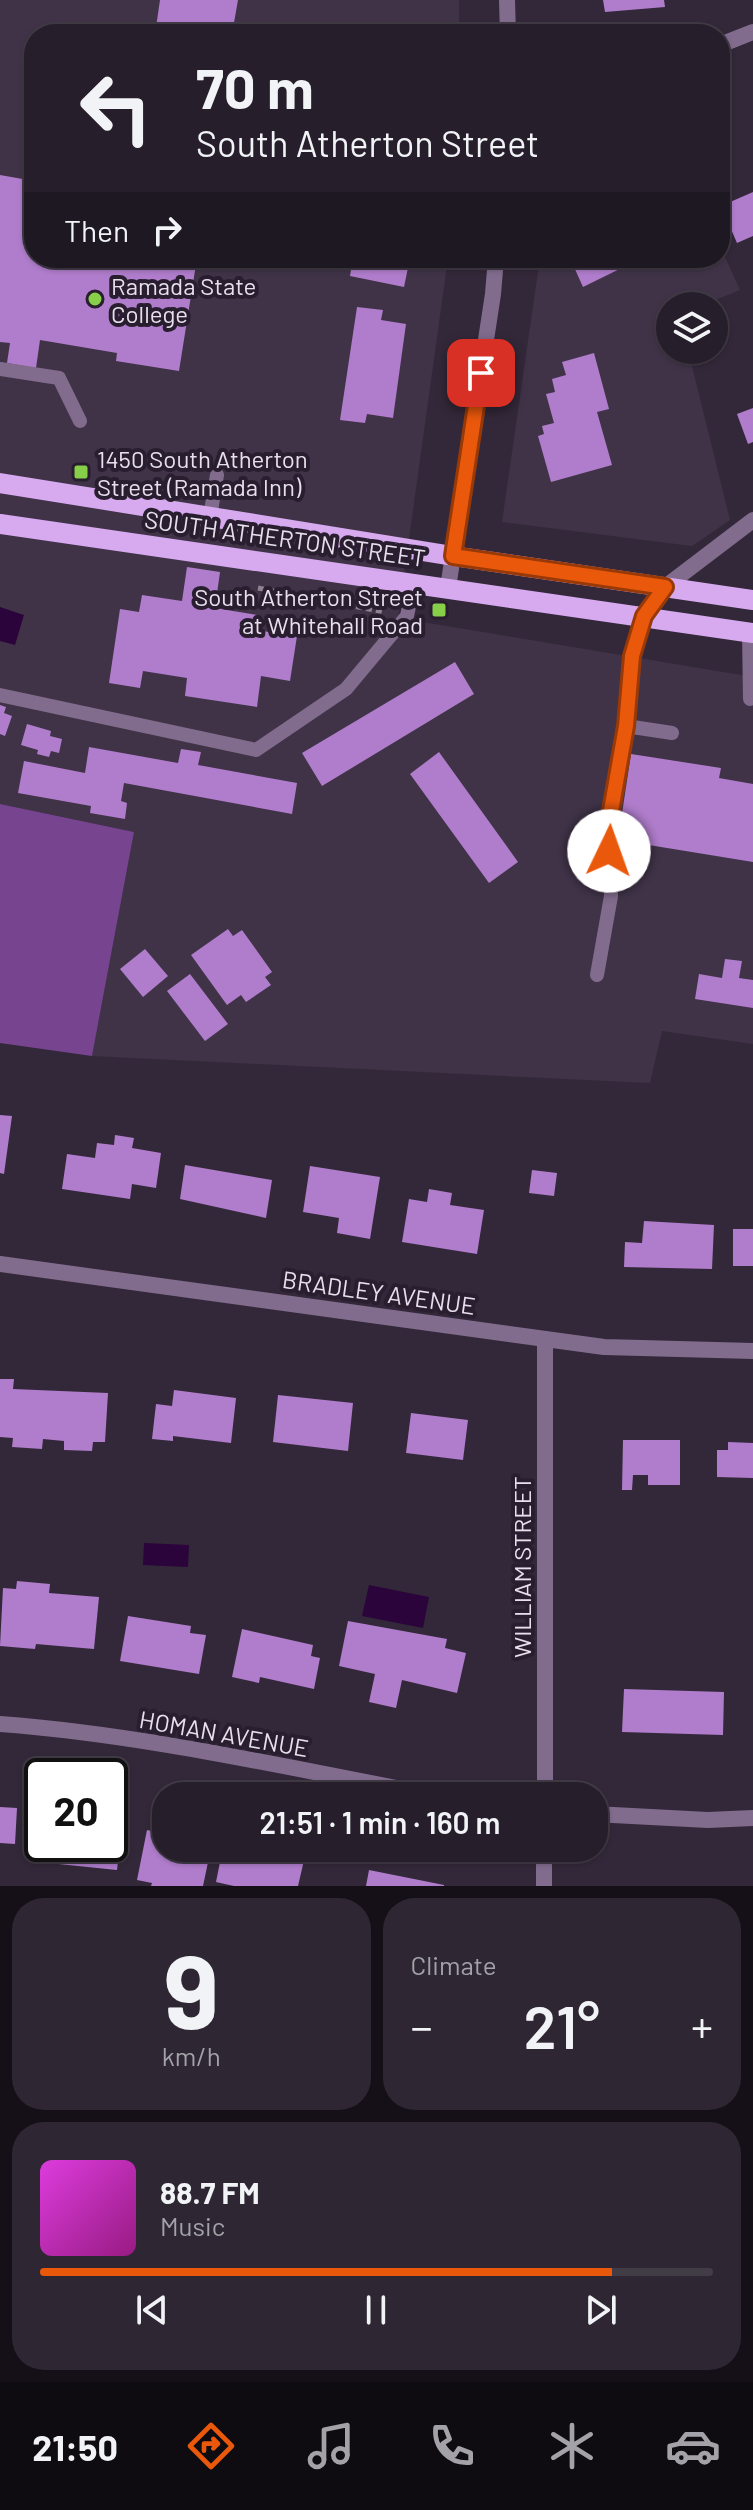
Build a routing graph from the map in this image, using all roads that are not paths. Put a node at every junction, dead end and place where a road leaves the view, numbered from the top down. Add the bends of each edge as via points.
1 (507, 0) edge
2 (508, 24) edge
3 (753, 32) edge
4 (730, 41) edge
5 (495, 268) edge
6 (0, 369) edge
7 (80, 421) dead end
8 (217, 475) dead end
9 (0, 483) edge
10 (210, 517) junction
11 (753, 520) edge
12 (0, 524) edge
13 (453, 556) junction
14 (414, 583) junction
15 (665, 587) junction
16 (448, 588) junction
17 (753, 600) edge
18 (644, 616) junction
19 (751, 632) edge
20 (0, 695) edge
21 (750, 699) dead end
22 (626, 726) junction
23 (672, 733) dead end
24 (597, 975) dead end
25 (0, 1264) edge
26 (545, 1339) junction
27 (753, 1351) edge
28 (0, 1724) edge
29 (362, 1782) edge
30 (545, 1782) edge
31 (608, 1815) edge
32 (753, 1818) edge
33 (544, 1862) edge
34 (544, 1886) edge

1 - 2 street
3 - 4 street
5 - 13 street
6 - 7 lane via 59,378
8 - 10 lane
9 - 10 main road, SOUTH ATHERTON STREET
10 - 13 main road, SOUTH ATHERTON STREET
11 - 15 street
12 - 14 main road, SOUTH ATHERTON STREET
13 - 15 main road, SOUTH ATHERTON STREET
13 - 16 street
14 - 16 main road, SOUTH ATHERTON STREET
14 - 20 lane via 407,616 346,689 256,750
15 - 17 main road, SOUTH ATHERTON STREET
15 - 18 street
16 - 18 main road, SOUTH ATHERTON STREET
18 - 19 main road, SOUTH ATHERTON STREET
18 - 22 lane via 632,656
19 - 21 lane
22 - 23 lane
22 - 24 lane via 608,828 611,896
25 - 26 street, BRADLEY AVENUE
26 - 27 street, BRADLEY AVENUE via 604,1347
26 - 30 street, WILLIAM STREET
28 - 29 street, HOMAN AVENUE via 47,1727
31 - 32 street
33 - 34 street

